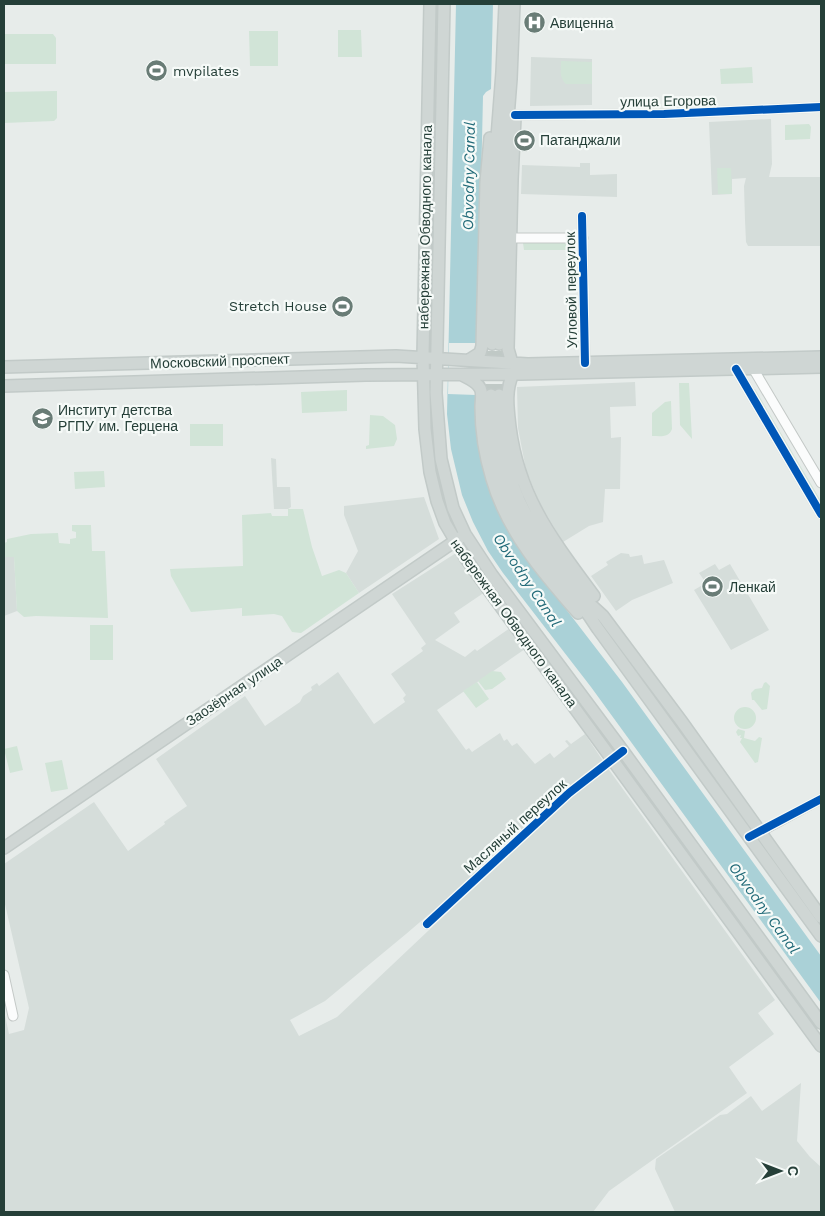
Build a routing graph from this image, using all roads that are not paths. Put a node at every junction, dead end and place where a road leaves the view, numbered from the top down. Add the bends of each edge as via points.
1 (430, 4) edge
2 (444, 4) edge
3 (505, 4) edge
4 (514, 4) edge
5 (511, 79) junction
6 (501, 100) junction
7 (821, 108) edge
8 (515, 115) junction
9 (582, 216) dead end
10 (510, 238) junction
11 (583, 238) junction
12 (423, 356) junction
13 (443, 357) junction
14 (821, 357) edge
15 (474, 358) junction
16 (585, 363) junction
17 (751, 364) junction
18 (4, 367) edge
19 (821, 367) edge
20 (512, 368) junction
21 (736, 369) junction
22 (423, 375) junction
23 (442, 375) junction
24 (477, 379) junction
25 (4, 386) edge
26 (821, 483) edge
27 (821, 514) edge
28 (465, 534) junction
29 (454, 541) junction
30 (603, 616) junction
31 (598, 629) junction
32 (623, 750) junction
33 (612, 758) junction
34 (821, 799) edge
35 (760, 832) junction
36 (749, 837) junction
37 (4, 848) edge
38 (817, 904) edge
39 (821, 917) edge
40 (427, 924) dead end
41 (821, 936) edge
42 (4, 975) edge
43 (13, 1016) dead end
44 (821, 1023) edge
45 (821, 1046) edge

1 - 12 main road, набережная Обводного канала
2 - 13 main road, набережная Обводного канала
3 - 6 main road
4 - 5 main road
5 - 6 main road via 496,344 496,150
5 - 8 main road
6 - 15 main road via 489,144 482,346
7 - 8 street, улица Егорова
8 - 10 main road
9 - 11 street, Угловой переулок
10 - 11 street, Угловой переулок
10 - 20 main road via 508,349
11 - 16 street, Угловой переулок
12 - 13 main road, Московский проспект
12 - 18 main road, Московский проспект
12 - 22 main road, набережная Обводного канала
13 - 15 main road, Московский проспект
13 - 23 main road, набережная Обводного канала
14 - 17 main road
15 - 20 main road
16 - 17 main road
16 - 20 main road via 521,364
17 - 19 main road
17 - 21 main road
17 - 26 street
20 - 21 main road
20 - 24 main road
20 - 30 main road via 508,389 509,420 525,487 542,523 597,600
21 - 27 street
22 - 23 main road, Московский проспект
22 - 25 main road, Московский проспект
22 - 29 main road, набережная Обводного канала via 430,472 440,511
23 - 24 main road, Московский проспект
23 - 28 main road, набережная Обводного канала via 438,431 443,472 453,508
24 - 31 main road via 482,392 482,435 488,465 506,516 547,577 585,620
28 - 29 main road, Заозёрная улица
28 - 32 main road, набережная Обводного канала via 507,596
29 - 33 main road, набережная Обводного канала
29 - 37 main road, Заозёрная улица
30 - 31 main road via 551,553 520,503 503,447 495,395 491,420 495,448 512,506 534,544
30 - 35 main road
31 - 36 main road
32 - 33 street, Масляный переулок
32 - 44 main road, набережная Обводного канала
33 - 40 street, Масляный переулок via 569,793
33 - 45 main road, набережная Обводного канала
34 - 35 street
35 - 36 street
35 - 38 main road
36 - 41 main road
38 - 39 main road
42 - 43 street

